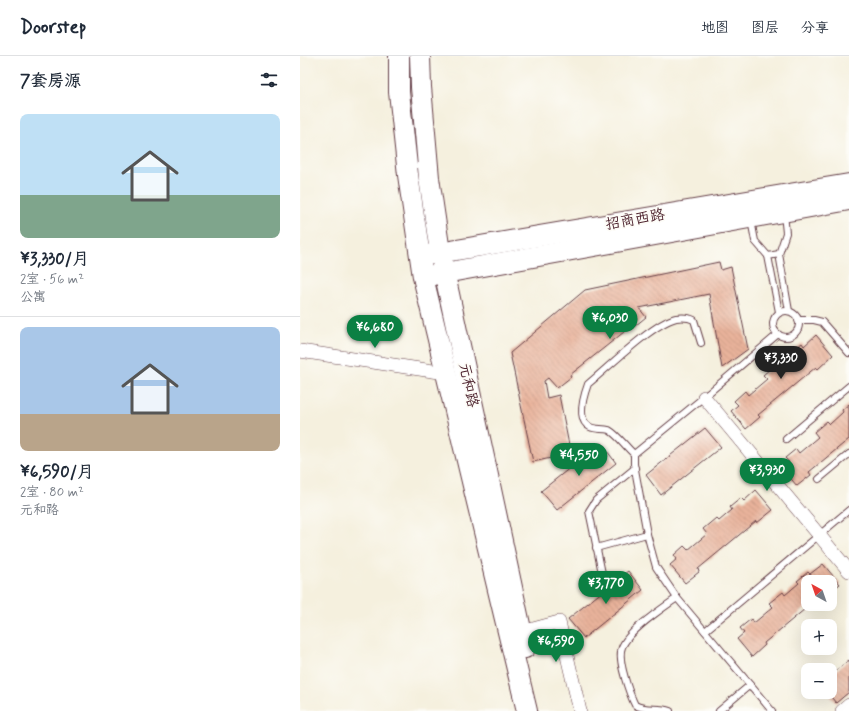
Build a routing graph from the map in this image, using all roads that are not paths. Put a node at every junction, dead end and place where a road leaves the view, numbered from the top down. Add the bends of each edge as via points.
1 (399, 56) edge
2 (420, 56) edge
3 (849, 184) edge
4 (849, 200) edge
5 (784, 212) junction
6 (751, 218) junction
7 (778, 254) junction
8 (430, 255) junction
9 (768, 256) junction
10 (445, 272) junction
11 (423, 277) junction
12 (789, 311) junction
13 (779, 312) junction
14 (798, 320) junction
15 (778, 334) junction
16 (702, 343) dead end
17 (300, 351) edge
18 (849, 353) edge
19 (446, 373) junction
20 (849, 386) edge
21 (704, 397) junction
22 (786, 439) dead end
23 (634, 454) junction
24 (849, 454) edge
25 (635, 468) junction
26 (819, 479) dead end
27 (849, 510) edge
28 (647, 534) junction
29 (819, 535) junction
30 (596, 548) junction
31 (849, 571) edge
32 (603, 578) dead end
33 (676, 598) junction
34 (705, 631) junction
35 (522, 632) junction
36 (750, 685) junction
37 (849, 705) edge
38 (526, 711) edge
39 (540, 711) edge
40 (580, 711) edge
41 (670, 711) edge
42 (719, 711) edge
43 (772, 711) edge
44 (842, 711) edge

1 - 8 main road via 408,175
2 - 8 main road, 元和路 via 420,87 429,178
3 - 8 main road, 招商西路
4 - 5 main road, 招商西路
5 - 6 main road, 招商西路
5 - 7 lane via 786,233
6 - 9 lane via 755,241
6 - 10 main road, 招商西路
7 - 9 lane
7 - 12 lane
8 - 10 main road, 元和路
8 - 11 main road, 元和路
9 - 13 lane
10 - 11 main road, 招商西路
10 - 35 main road, 元和路
11 - 19 main road, 元和路
12 - 13 lane
12 - 14 lane
13 - 15 lane via 773,321
14 - 15 lane via 798,329 792,335
14 - 18 lane via 822,322
15 - 21 lane
16 - 23 lane via 694,320 687,317 676,318 657,327 588,384 582,412 586,424 591,428 609,430
17 - 19 street
19 - 38 main road, 元和路
20 - 22 lane
21 - 23 lane
21 - 29 street
23 - 25 lane
24 - 26 lane
25 - 28 lane
25 - 30 lane via 591,505 589,511
27 - 29 lane
28 - 30 lane
28 - 33 lane via 656,567
29 - 31 street
29 - 34 lane
30 - 32 lane
33 - 34 lane
33 - 41 lane via 629,636 621,650 623,666 635,705 646,710
34 - 36 lane
35 - 39 main road, 元和路
35 - 40 street via 559,622
36 - 42 lane
36 - 43 lane
37 - 44 street

